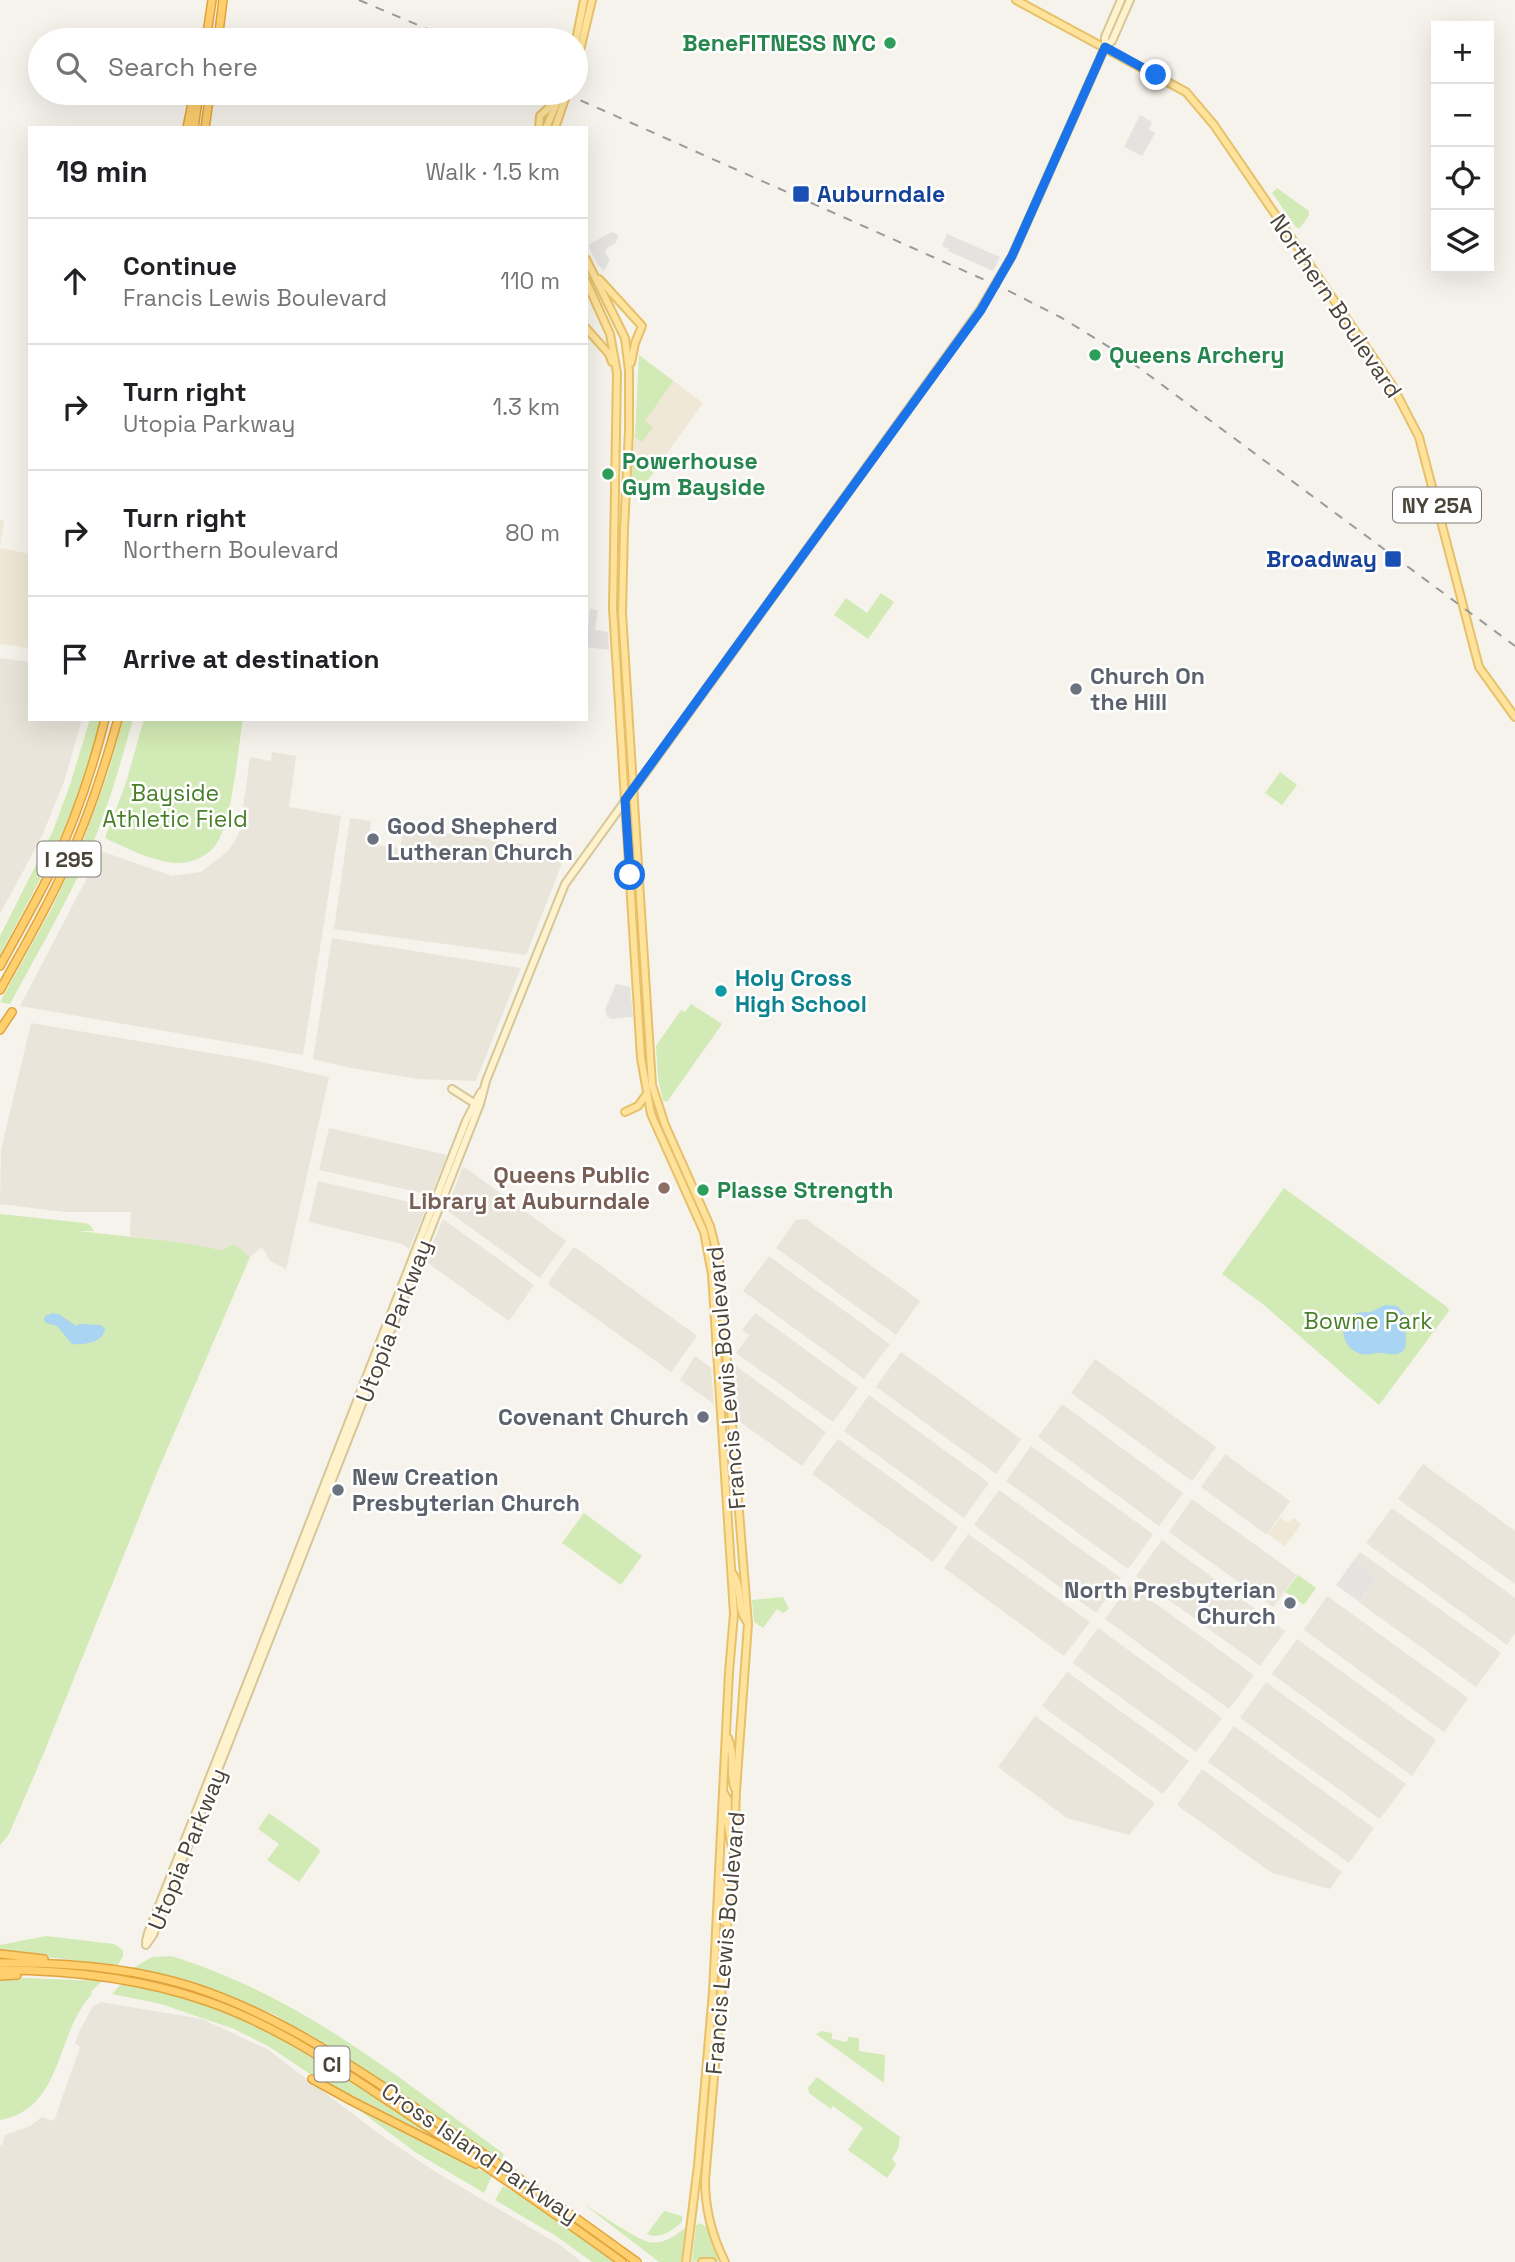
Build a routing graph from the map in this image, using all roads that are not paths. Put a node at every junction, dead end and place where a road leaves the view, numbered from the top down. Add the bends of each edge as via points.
1 (212, 0) edge
2 (223, 0) edge
3 (584, 0) edge
4 (593, 0) edge
5 (1016, 0) edge
6 (1121, 0) edge
7 (1130, 0) edge
8 (207, 28) edge
9 (219, 28) edge
10 (578, 28) edge
11 (586, 28) edge
12 (1105, 47) junction
13 (194, 105) edge
14 (196, 105) edge
15 (211, 105) edge
16 (551, 105) edge
17 (556, 105) edge
18 (563, 105) edge
19 (188, 126) edge
20 (194, 126) edge
21 (208, 126) edge
22 (538, 126) edge
23 (547, 126) edge
24 (556, 126) edge
25 (588, 263) edge
26 (593, 272) junction
27 (588, 285) edge
28 (588, 330) edge
29 (629, 371) junction
30 (617, 373) junction
31 (1515, 717) edge
32 (104, 721) edge
33 (117, 721) edge
34 (634, 789) junction
35 (625, 800) junction
36 (0, 966) edge
37 (0, 990) edge
38 (12, 1012) dead end
39 (0, 1030) edge
40 (484, 1087) junction
41 (452, 1088) dead end
42 (646, 1095) junction
43 (474, 1102) junction
44 (625, 1112) dead end
45 (731, 1571) junction
46 (748, 1624) junction
47 (727, 1736) junction
48 (736, 1791) junction
49 (723, 1792) junction
50 (733, 1854) junction
51 (719, 1880) junction
52 (726, 1937) junction
53 (0, 1954) edge
54 (0, 1962) edge
55 (110, 1968) junction
56 (0, 1970) edge
57 (70, 1972) junction
58 (0, 1976) edge
59 (313, 2079) dead end
60 (508, 2182) junction
61 (582, 2222) junction
62 (622, 2262) edge
63 (637, 2262) edge
64 (643, 2262) edge
65 (686, 2262) edge
66 (702, 2262) edge
67 (712, 2262) edge
68 (725, 2262) edge

1 - 8 highway
2 - 9 highway
3 - 10 main road
4 - 11 main road
5 - 12 main road, Northern Boulevard
6 - 12 main road, Utopia Parkway
7 - 12 main road, Utopia Parkway
12 - 31 main road, Northern Boulevard / NY 25A via 1186,92 1214,125 1392,385 1419,437 1479,667
12 - 34 main road, Utopia Parkway via 1012,256 981,310
13 - 19 highway
14 - 20 highway
15 - 21 highway
16 - 22 main road via 540,116
17 - 23 main road
18 - 24 main road
25 - 26 main road, Francis Lewis Boulevard
26 - 29 main road, Francis Lewis Boulevard via 625,338
26 - 29 main road via 642,326
27 - 30 main road, Francis Lewis Boulevard via 610,334
28 - 30 main road via 609,354
29 - 34 main road, Francis Lewis Boulevard via 622,608
30 - 35 main road, Francis Lewis Boulevard via 612,600
32 - 36 highway, I 295 via 88,778 51,872
33 - 37 highway, I 295 via 76,844
34 - 35 main road, Utopia Parkway
34 - 46 main road, Francis Lewis Boulevard via 652,1085 710,1226 719,1261
35 - 40 main road, Utopia Parkway via 565,884
35 - 42 main road, Francis Lewis Boulevard
38 - 39 highway
40 - 43 main road, Utopia Parkway
40 - 43 main road, Utopia Parkway via 146,1945
41 - 43 main road
42 - 44 main road via 638,1106
42 - 45 main road, Francis Lewis Boulevard via 706,1241 712,1273
45 - 46 main road
45 - 47 main road, Francis Lewis Boulevard via 734,1614
46 - 48 main road, Francis Lewis Boulevard
47 - 48 main road
47 - 49 main road, Francis Lewis Boulevard
48 - 50 main road, Francis Lewis Boulevard
49 - 50 main road via 728,1800
49 - 51 main road, Francis Lewis Boulevard
50 - 52 main road, Francis Lewis Boulevard
51 - 52 main road
51 - 65 main road, Francis Lewis Boulevard via 708,2051
52 - 68 main road, Francis Lewis Boulevard via 705,2180 710,2222
53 - 55 highway
54 - 55 highway, Cross Island Parkway / CI
55 - 61 highway, Cross Island Parkway / CI via 191,1986 281,2024 399,2097
56 - 57 highway, Cross Island Parkway / CI
57 - 58 highway
57 - 60 highway, Cross Island Parkway / CI via 172,1990 261,2023 343,2071
59 - 60 highway
60 - 62 highway, Cross Island Parkway / CI
61 - 63 highway, Cross Island Parkway / CI
61 - 64 highway
66 - 67 main road

